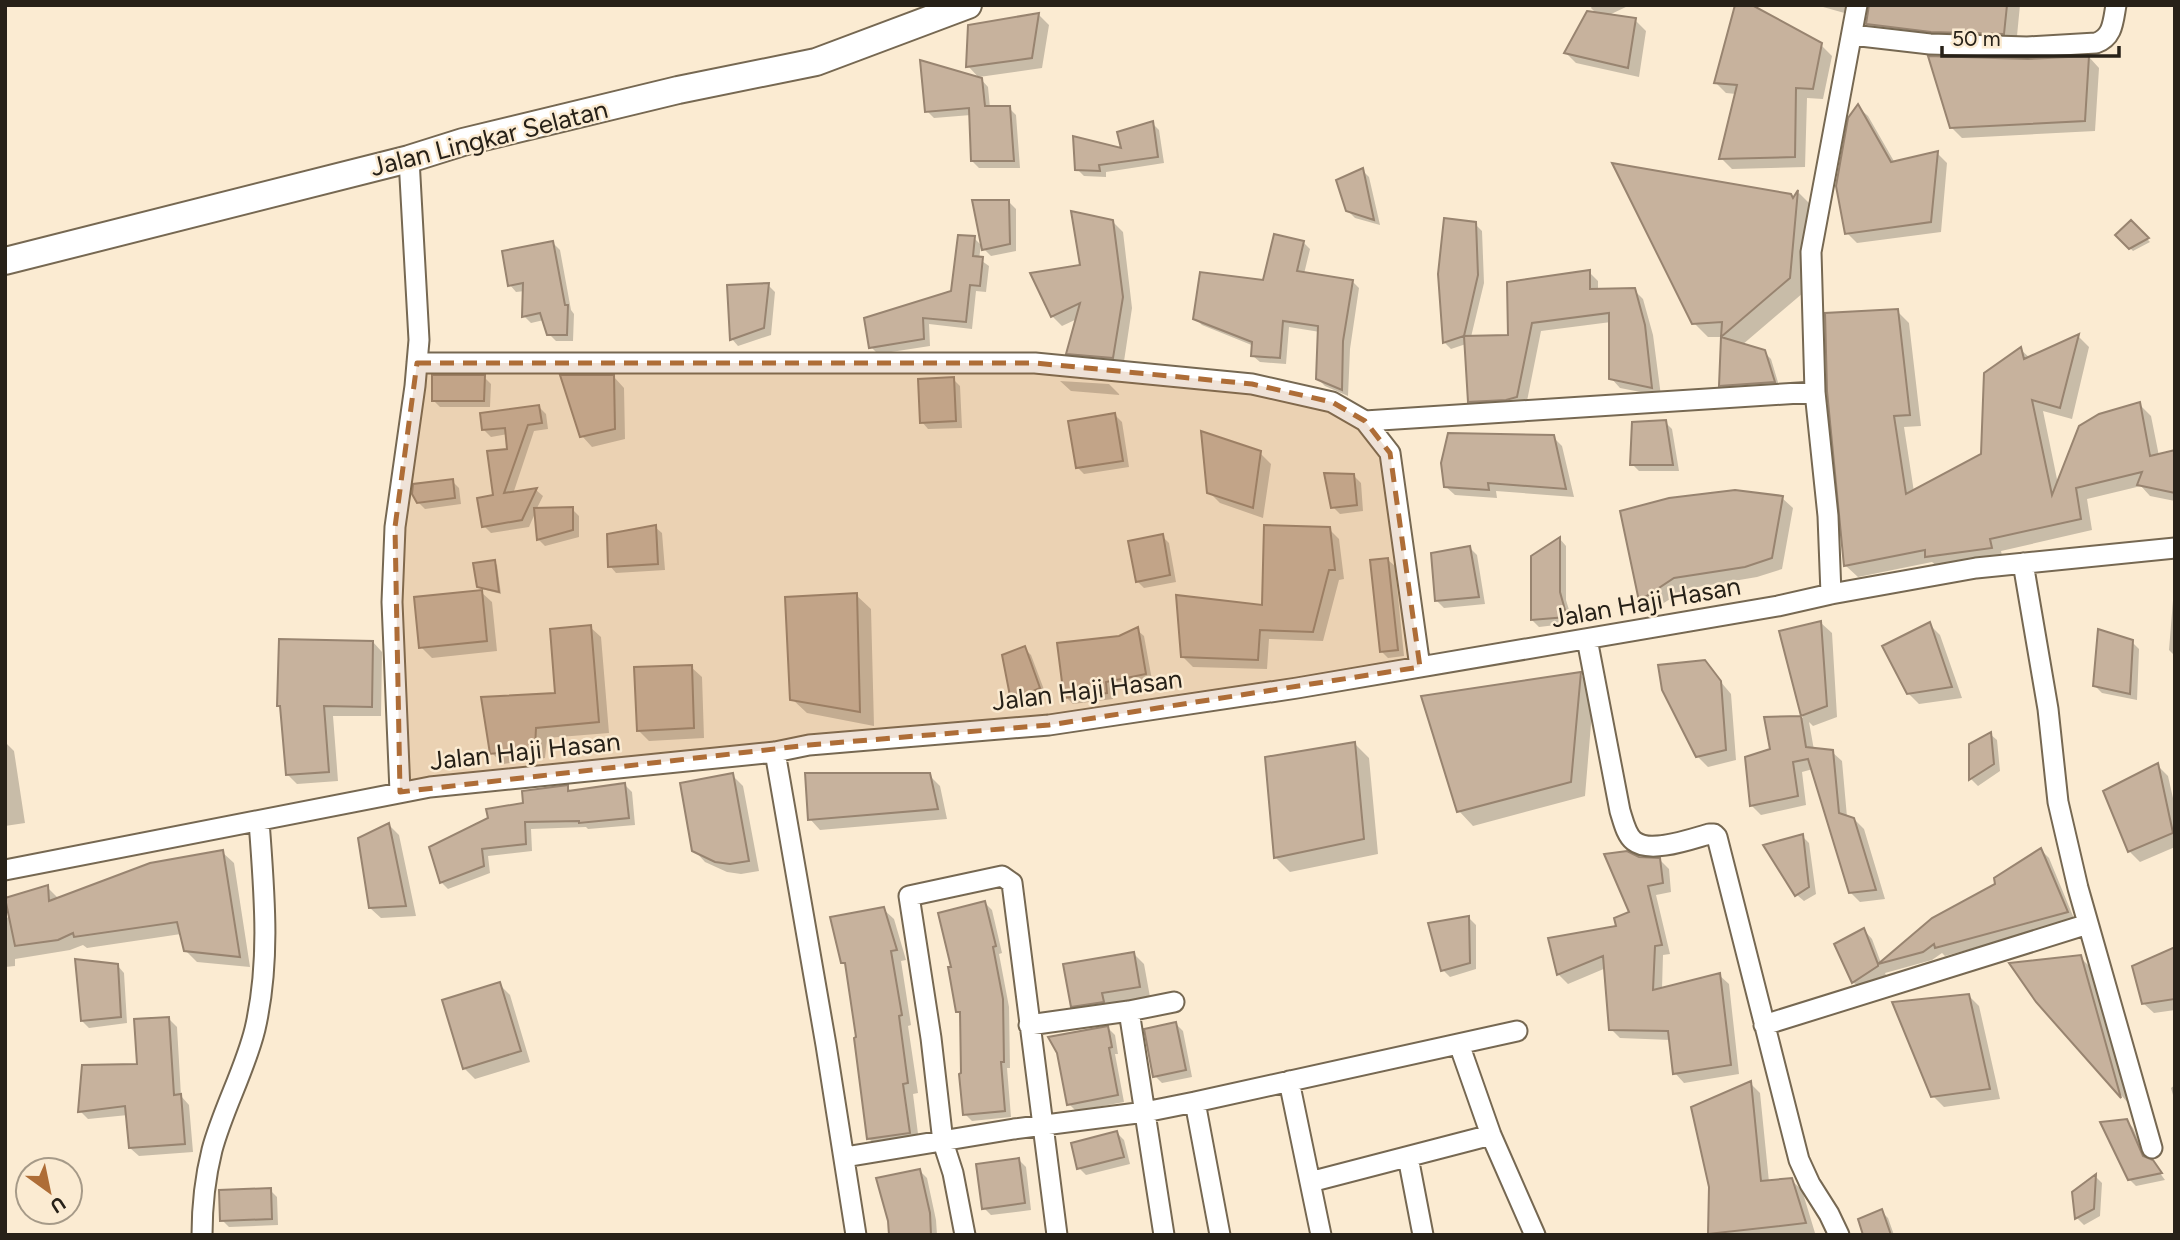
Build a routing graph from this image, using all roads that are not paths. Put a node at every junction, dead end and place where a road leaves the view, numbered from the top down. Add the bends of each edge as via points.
1 (968, 5) edge
2 (1857, 5) edge
3 (2116, 5) edge
4 (1852, 35) junction
5 (409, 159) junction
6 (5, 261) edge
7 (417, 363) junction
8 (1815, 392) junction
9 (1365, 421) junction
10 (2175, 548) edge
11 (2023, 563) junction
12 (1831, 594) junction
13 (1587, 639) junction
14 (1420, 667) junction
15 (775, 752) junction
16 (400, 792) junction
17 (259, 821) junction
18 (5, 870) edge
19 (2088, 924) junction
20 (1174, 1002) dead end
21 (1129, 1011) junction
22 (1030, 1025) junction
23 (1764, 1025) junction
24 (1517, 1031) dead end
25 (1458, 1044) junction
26 (1289, 1081) junction
27 (1195, 1102) junction
28 (1145, 1112) junction
29 (1044, 1125) junction
30 (1491, 1135) junction
31 (943, 1142) junction
32 (2152, 1148) dead end
33 (845, 1157) junction
34 (1408, 1157) junction
35 (1310, 1182) junction
36 (1215, 1234) edge
37 (202, 1235) edge
38 (856, 1235) edge
39 (965, 1235) edge
40 (1057, 1235) edge
41 (1164, 1235) edge
42 (1321, 1235) edge
43 (1423, 1235) edge
44 (1535, 1235) edge
45 (1839, 1235) edge

1 - 5 street, Jalan Lingkar Selatan via 816,62 651,97
2 - 4 street
3 - 4 street via 2111,33 2096,43 2027,47 1930,44
4 - 8 street via 1811,252
5 - 6 street, Jalan Lingkar Selatan
5 - 7 street
7 - 9 street via 1035,363 1252,384 1332,402
7 - 16 street via 394,539
8 - 9 street
8 - 12 street
9 - 14 street via 1390,453
10 - 11 street, Jalan Haji Hasan
11 - 12 street, Jalan Haji Hasan
11 - 19 street via 2059,802
12 - 13 street, Jalan Haji Hasan
13 - 14 street, Jalan Haji Hasan
13 - 23 street via 1628,834 1640,844 1659,846 1709,834 1717,837
14 - 15 street, Jalan Haji Hasan via 1049,725 809,745
15 - 16 street, Jalan Haji Hasan
15 - 33 street
16 - 17 street, Jalan Haji Hasan
17 - 18 street, Jalan Haji Hasan
17 - 37 street via 265,972 255,1030 213,1149 202,1204
19 - 23 street
19 - 32 street
20 - 21 street
21 - 22 street
21 - 28 street
22 - 29 street
22 - 31 street via 1012,883 1002,876 909,896
23 - 45 street via 1799,1160
24 - 25 street
25 - 26 street
25 - 30 street
26 - 27 street
26 - 35 street
27 - 28 street
27 - 36 street
28 - 29 street
28 - 41 street
29 - 31 street
29 - 40 street
30 - 34 street
30 - 44 street
31 - 33 street
31 - 39 street
33 - 38 street
34 - 35 street
34 - 43 street
35 - 42 street

